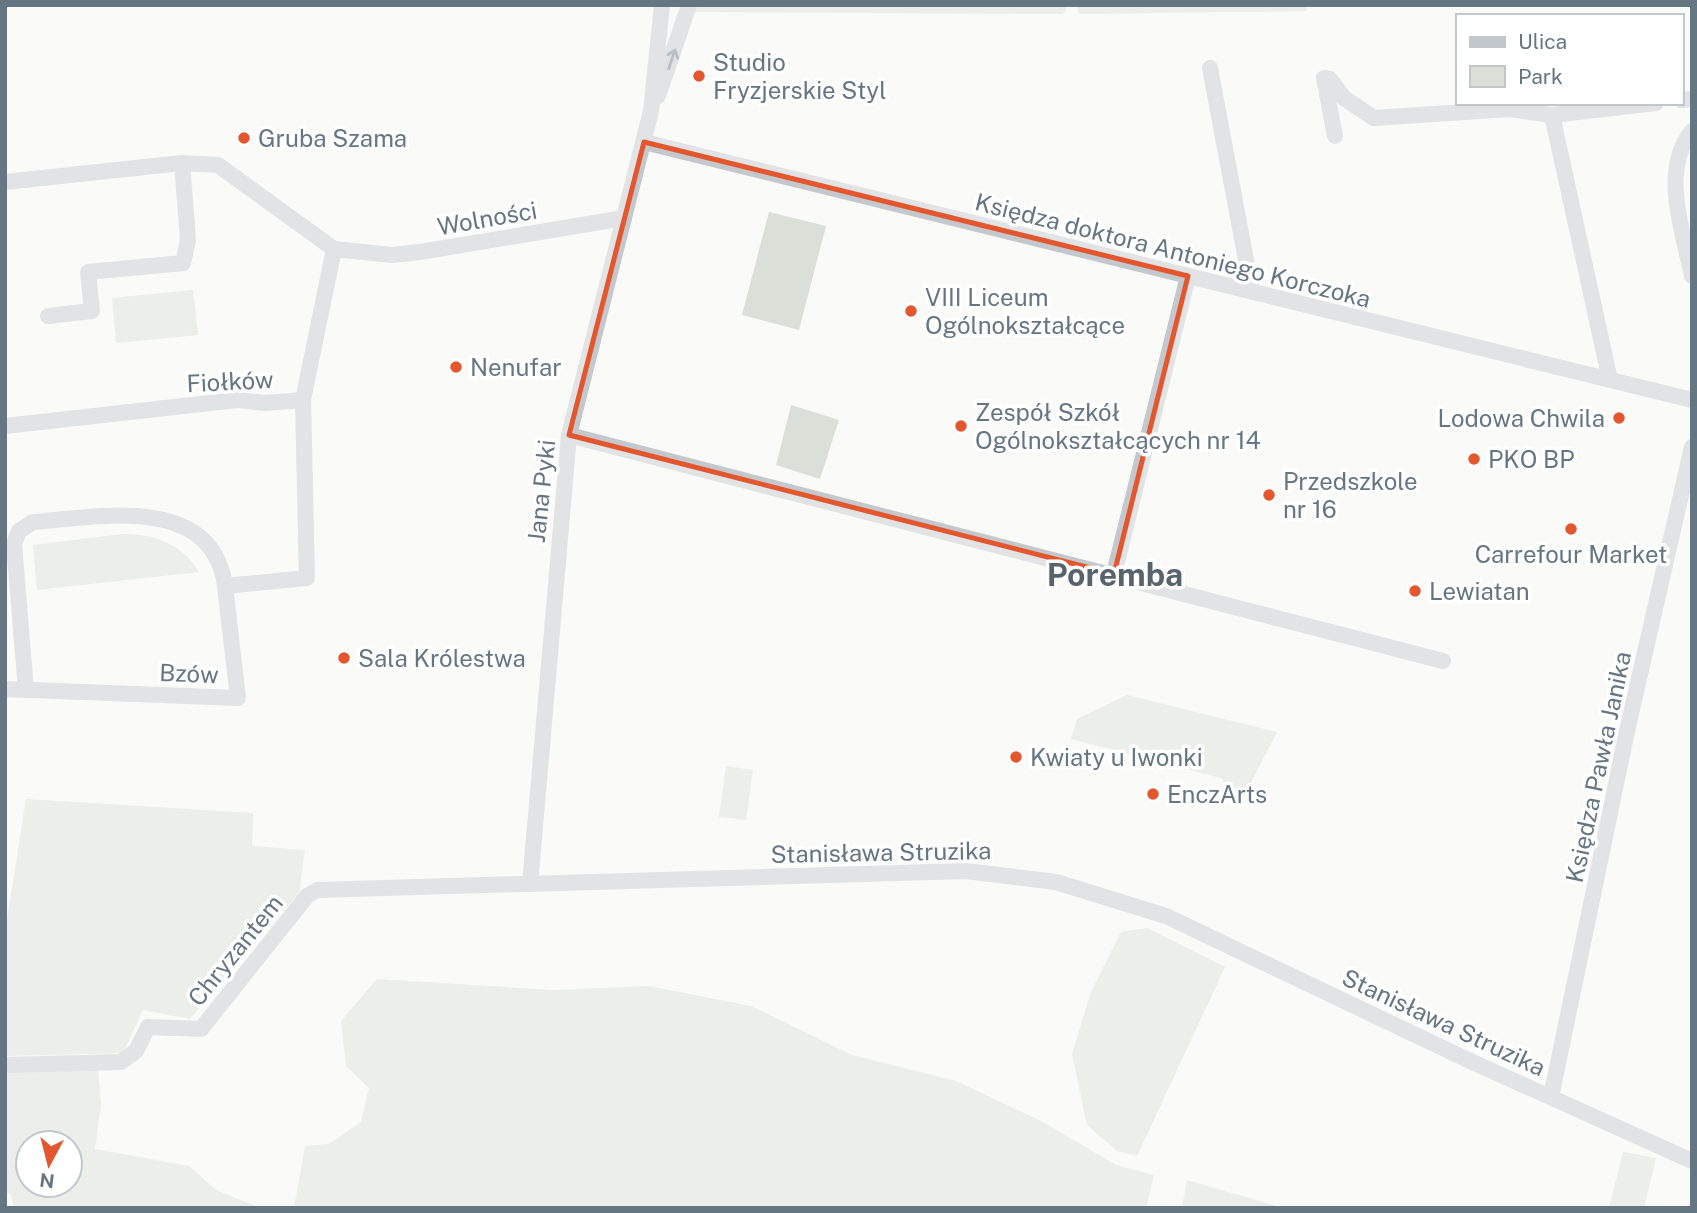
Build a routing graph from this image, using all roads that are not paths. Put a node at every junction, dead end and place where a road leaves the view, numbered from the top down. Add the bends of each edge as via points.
1 (662, 5) edge
2 (689, 5) edge
3 (1210, 68) dead end
4 (1639, 105) edge
5 (651, 111) junction
6 (1552, 115) junction
7 (1692, 131) edge
8 (1335, 136) dead end
9 (644, 142) junction
10 (182, 163) junction
11 (5, 182) edge
12 (624, 218) junction
13 (334, 249) junction
14 (1188, 276) junction
15 (1692, 276) edge
16 (1252, 292) junction
17 (48, 316) dead end
18 (1610, 380) junction
19 (1692, 399) edge
20 (303, 400) junction
21 (5, 426) edge
22 (569, 435) junction
23 (1692, 447) edge
24 (1114, 574) junction
25 (10, 577) edge
26 (225, 586) junction
27 (1443, 661) dead end
28 (5, 689) edge
29 (26, 690) junction
30 (530, 884) junction
31 (307, 896) joint
32 (5, 1065) edge
33 (1551, 1097) junction
34 (1692, 1161) edge

1 - 5 street, Jana Pyki
5 -> 2 street, Jana Pyki
3 - 16 street
4 - 6 street
5 - 9 street, Jana Pyki
6 - 8 street via 1509,109 1374,118 1344,99 1330,79 1324,78
6 - 18 street
7 - 15 street via 1675,163
9 - 12 street, Jana Pyki
9 - 14 street, Księdza doktora Antoniego Korczoka
10 - 11 street
10 - 13 street via 218,164
10 - 17 street via 188,240 183,263 88,272 92,311
12 - 13 street, Wolności via 420,253
12 - 22 street, Jana Pyki
13 - 20 street, Fiołków
14 - 16 street, Księdza doktora Antoniego Korczoka
14 - 24 street
16 - 18 street, Księdza doktora Antoniego Korczoka
18 - 19 street, Księdza doktora Antoniego Korczoka
20 - 21 street, Fiołków via 237,400
20 - 26 street via 307,578
22 - 24 street
22 - 30 street, Jana Pyki
23 - 33 street, Księdza Pawła Janika
24 - 27 street
25 - 26 street, Bzów via 19,531 33,522 136,515 183,525 200,538 223,568
25 - 29 street, Bzów
26 - 29 street, Bzów via 238,698
28 - 29 street, Bzów
30 - 31 street, Stanisława Struzika via 317,890
30 - 33 street, Stanisława Struzika via 937,870 1056,882 1166,916
31 - 32 street, Chryzantem via 201,1029 148,1027 136,1051 121,1062
33 - 34 street, Stanisława Struzika

